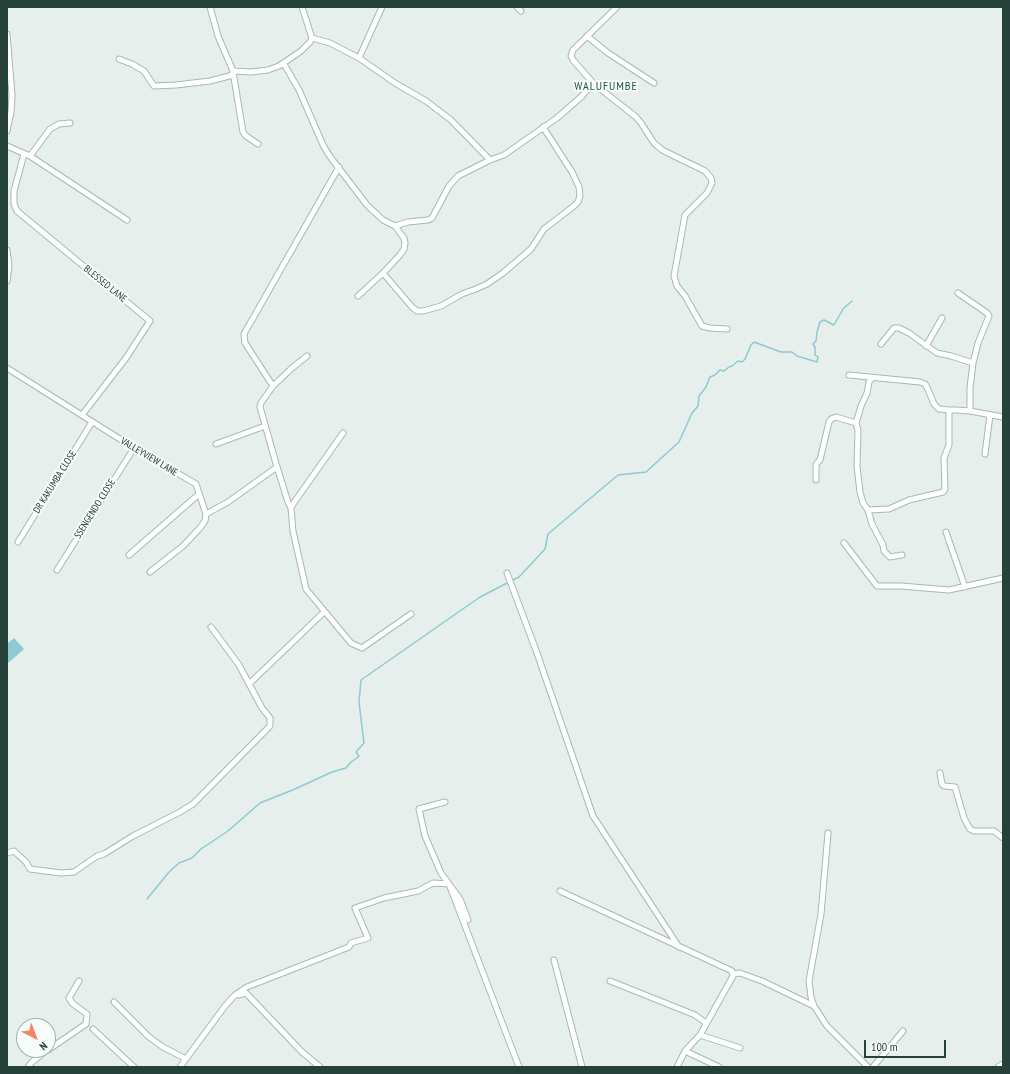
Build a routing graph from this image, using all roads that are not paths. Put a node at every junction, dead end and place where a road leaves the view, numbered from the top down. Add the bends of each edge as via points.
1 (210, 7) edge
2 (302, 7) edge
3 (382, 7) edge
4 (616, 7) edge
5 (7, 34) edge
6 (587, 36) junction
7 (312, 38) junction
8 (359, 58) junction
9 (119, 59) dead end
10 (284, 64) junction
11 (233, 74) junction
12 (593, 83) junction
13 (654, 83) dead end
14 (70, 123) dead end
15 (543, 127) junction
16 (7, 128) edge
17 (258, 144) dead end
18 (7, 146) edge
19 (24, 154) junction
20 (30, 156) junction
21 (490, 160) junction
22 (339, 167) junction
23 (127, 220) dead end
24 (395, 226) junction
25 (7, 250) edge
26 (383, 272) junction
27 (7, 281) edge
28 (958, 293) dead end
29 (358, 296) dead end
30 (942, 318) dead end
31 (727, 329) dead end
32 (881, 344) dead end
33 (926, 346) junction
34 (307, 356) dead end
35 (973, 363) junction
36 (7, 368) edge
37 (849, 375) dead end
38 (872, 378) junction
39 (273, 386) junction
40 (949, 410) junction
41 (970, 411) junction
42 (82, 415) junction
43 (990, 415) junction
44 (1003, 417) edge
45 (92, 422) junction
46 (856, 423) junction
47 (265, 426) junction
48 (343, 433) dead end
49 (216, 444) dead end
50 (134, 448) junction
51 (986, 454) dead end
52 (277, 467) junction
53 (816, 480) dead end
54 (199, 494) junction
55 (291, 508) junction
56 (868, 510) junction
57 (206, 514) junction
58 (946, 532) dead end
59 (18, 542) dead end
60 (844, 543) dead end
61 (129, 555) dead end
62 (902, 555) dead end
63 (57, 570) dead end
64 (150, 572) dead end
65 (507, 573) dead end
66 (1003, 578) edge
67 (965, 587) junction
68 (324, 612) junction
69 (412, 614) dead end
70 (211, 627) dead end
71 (249, 684) junction
72 (940, 773) dead end
73 (445, 802) dead end
74 (828, 833) dead end
75 (1003, 838) edge
76 (7, 853) edge
77 (449, 884) junction
78 (560, 891) dead end
79 (468, 920) dead end
80 (679, 947) junction
81 (554, 960) dead end
82 (733, 974) junction
83 (79, 981) dead end
84 (610, 981) dead end
85 (247, 987) junction
86 (246, 993) junction
87 (235, 995) junction
88 (114, 1002) dead end
89 (814, 1006) junction
90 (706, 1023) junction
91 (93, 1029) dead end
92 (903, 1031) dead end
93 (700, 1035) junction
94 (56, 1045) edge
95 (740, 1048) dead end
96 (685, 1052) junction
97 (37, 1058) edge
98 (186, 1059) junction
99 (1003, 1064) edge
100 (28, 1067) edge
101 (134, 1067) edge
102 (180, 1067) edge
103 (320, 1067) edge
104 (519, 1067) edge
105 (582, 1067) edge
106 (676, 1067) edge
107 (719, 1067) edge
108 (868, 1067) edge
109 (873, 1067) edge
110 (998, 1067) edge

1 - 11 street
2 - 7 street
3 - 8 street
4 - 6 street
5 - 16 street via 12,95
6 - 12 street via 573,50 571,56
6 - 13 street
7 - 8 street via 330,43
7 - 10 street via 307,46
8 - 21 street via 442,114
9 - 11 street via 144,71 154,86 210,81
10 - 11 street via 268,70
10 - 22 street via 299,90 324,147
11 - 17 street via 243,132
12 - 15 street via 571,106
12 - 31 street via 636,117 662,150 705,171 711,178 708,193 685,215 674,276 677,286 702,326
14 - 20 street via 50,129
15 - 21 street via 504,155
15 - 26 street via 572,172 580,196 574,206 544,229 531,249 487,284 441,306 423,311 417,311 412,307
18 - 19 street
19 - 20 street
19 - 42 street, BLESSED LANE via 14,191 17,211 150,321 126,358
20 - 23 street
21 - 24 street via 458,176 451,183 432,218
22 - 24 street via 367,206 383,220
22 - 39 street via 244,334 245,343
24 - 26 street via 404,238 404,249
25 - 27 street
26 - 29 street
28 - 35 street via 988,314
30 - 33 street
32 - 33 street via 896,327
33 - 35 street via 936,353
34 - 39 street
35 - 41 street
36 - 42 street, VALLEYVIEW LANE
37 - 38 street
38 - 40 street via 923,383 936,408
38 - 46 street
39 - 47 street via 260,407
40 - 41 street
40 - 56 street via 949,445 944,458 944,491 909,500 889,509
41 - 43 street
42 - 45 street, VALLEYVIEW LANE
43 - 44 street
43 - 51 street
45 - 50 street, VALLEYVIEW LANE
45 - 59 street, DR KAKUMBA CLOSE
46 - 53 street via 836,417 831,419 820,460 816,464
46 - 56 street via 856,459 860,492
47 - 49 street
47 - 52 street
48 - 55 street
50 - 54 street, VALLEYVIEW LANE via 196,484
50 - 63 street, SSENGENDO CLOSE
52 - 55 street
52 - 57 street via 228,502
54 - 57 street, VALLEYVIEW LANE
54 - 61 street
55 - 68 street via 293,531 306,589
56 - 62 street via 884,551 890,557
57 - 64 street via 203,524 183,546
58 - 67 street
60 - 67 street via 877,586 950,590
65 - 80 street via 593,816
66 - 67 street
68 - 69 street via 351,643 362,648
68 - 71 street
70 - 71 street via 239,665
71 - 76 street via 270,718 270,726 193,804 97,856 74,872 30,869 14,851
72 - 75 street via 944,786 955,787 970,829 994,831
73 - 77 street via 419,809 425,836 441,873
74 - 89 street via 821,914 809,981
77 - 79 street via 460,898
77 - 85 street via 433,883 418,891 384,898 356,908 368,938
77 - 104 street
78 - 80 street
80 - 82 street via 730,970
81 - 105 street
82 - 89 street via 740,973 762,981
82 - 90 street
83 - 94 street via 69,998 87,1014 86,1024
84 - 90 street via 695,1015
85 - 86 street
85 - 87 street
86 - 87 street
86 - 103 street via 302,1052
87 - 98 street
88 - 98 street via 149,1037
89 - 108 street via 827,1026
90 - 93 street
91 - 101 street
92 - 109 street
93 - 95 street
93 - 96 street
96 - 106 street
96 - 107 street
97 - 100 street
98 - 102 street
99 - 110 street

